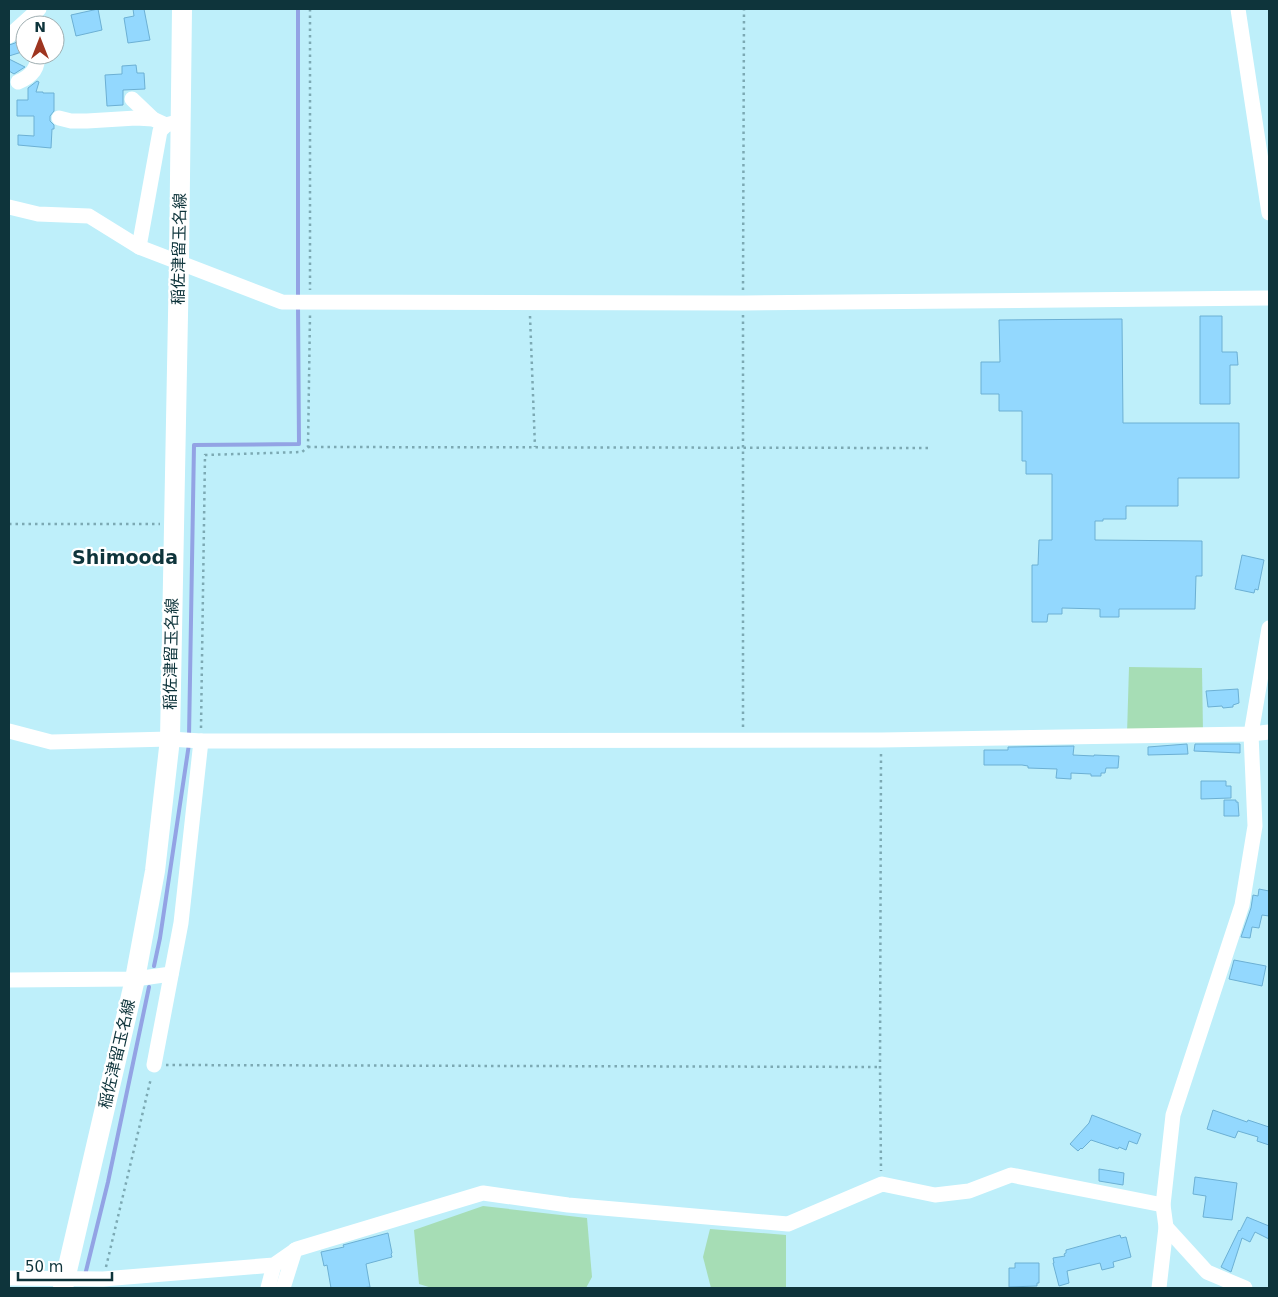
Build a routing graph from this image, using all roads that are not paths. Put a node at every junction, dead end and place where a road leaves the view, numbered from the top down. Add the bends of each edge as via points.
1 (40, 9) edge
2 (182, 9) edge
3 (1238, 9) edge
4 (9, 36) edge
5 (37, 65) edge
6 (17, 85) edge
7 (132, 99) dead end
8 (60, 118) dead end
9 (167, 122) junction
10 (9, 207) edge
11 (1269, 213) edge
12 (139, 247) junction
13 (179, 262) junction
14 (1269, 298) edge
15 (1269, 628) edge
16 (9, 731) edge
17 (1269, 732) edge
18 (1251, 734) junction
19 (172, 739) junction
20 (201, 741) junction
21 (171, 974) junction
22 (135, 979) junction
23 (9, 980) edge
24 (154, 1065) road end
25 (1163, 1205) junction
26 (1166, 1227) junction
27 (295, 1250) junction
28 (274, 1264) junction
29 (9, 1278) edge
30 (68, 1282) edge
31 (268, 1288) edge
32 (283, 1288) edge
33 (1159, 1288) edge
34 (1245, 1288) edge

1 - 4 street
2 - 9 main road, 稲佐津留玉名線
3 - 11 street
5 - 6 street
7 - 9 street
8 - 9 street via 87,122 136,118
9 - 12 street via 160,131
9 - 13 main road, 稲佐津留玉名線
10 - 12 street via 38,214 89,216
12 - 13 street
13 - 14 street via 282,302
13 - 19 main road, 稲佐津留玉名線
15 - 18 street
16 - 19 street via 51,742
17 - 18 street
18 - 20 street via 743,741
18 - 25 street via 1255,826 1242,905 1173,1115
19 - 20 street
19 - 22 main road, 稲佐津留玉名線 via 155,871
20 - 21 street via 181,923
21 - 22 street
21 - 24 street
22 - 23 street
22 - 30 main road, 稲佐津留玉名線
25 - 26 street
25 - 27 street via 1011,1174 969,1191 935,1195 882,1184 788,1224 568,1205 483,1193
26 - 33 street
26 - 34 street via 1207,1272
27 - 28 street
27 - 32 street
28 - 30 street
28 - 31 street
29 - 30 street

